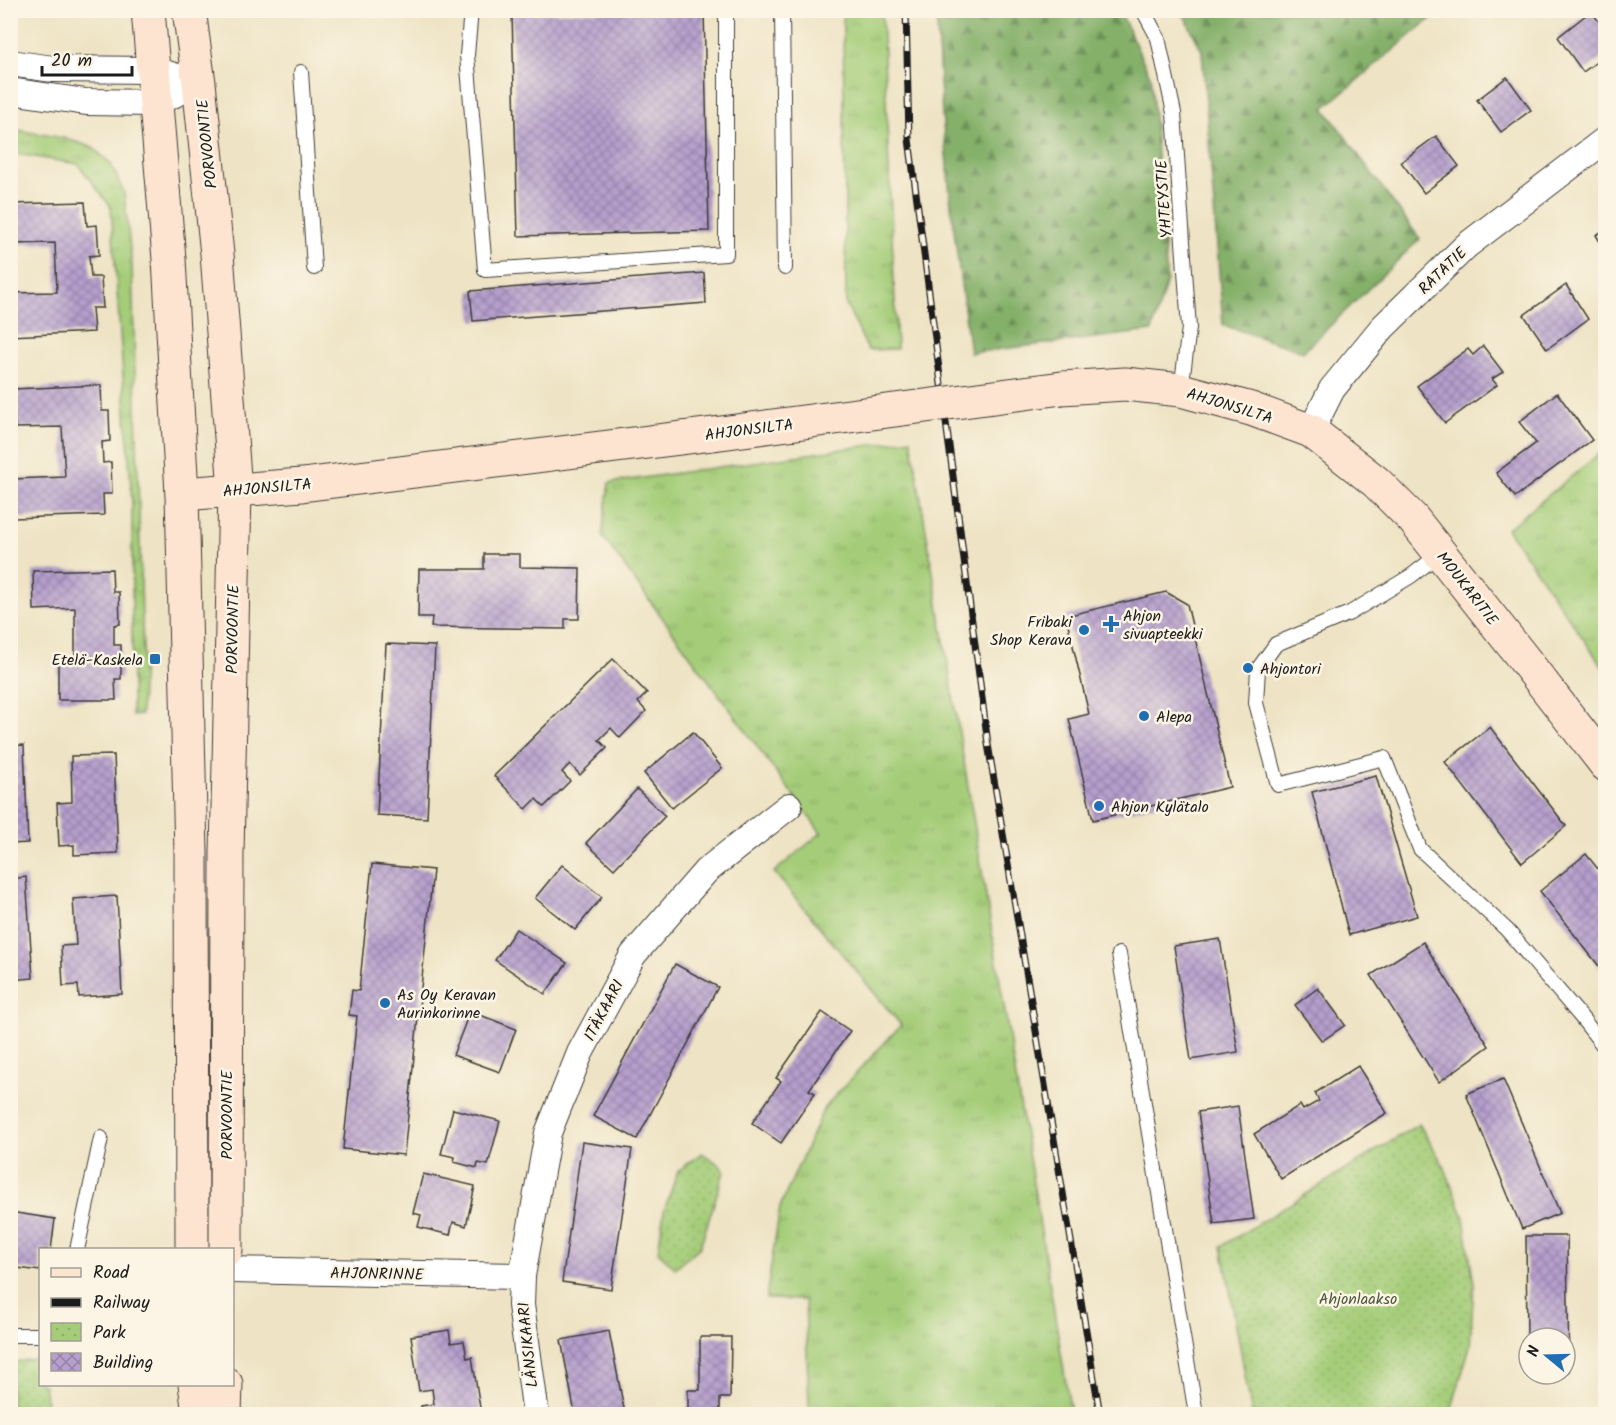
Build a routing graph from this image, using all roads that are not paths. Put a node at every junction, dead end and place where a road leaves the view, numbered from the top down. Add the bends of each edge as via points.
1 (148, 10) edge
2 (189, 10) edge
3 (471, 10) edge
4 (726, 10) edge
5 (782, 10) edge
6 (1143, 10) edge
7 (10, 63) edge
8 (153, 70) junction
9 (301, 72) dead end
10 (199, 83) junction
11 (10, 91) edge
12 (155, 103) junction
13 (1605, 139) edge
14 (314, 268) dead end
15 (785, 268) dead end
16 (1181, 390) junction
17 (1311, 430) junction
18 (235, 490) junction
19 (182, 494) junction
20 (1441, 553) junction
21 (1602, 754) edge
22 (789, 806) dead end
23 (1119, 954) dead end
24 (1605, 1049) edge
25 (101, 1138) dead end
26 (77, 1248) edge
27 (192, 1248) edge
28 (226, 1248) edge
29 (234, 1270) edge
30 (522, 1276) junction
31 (10, 1335) edge
32 (39, 1335) edge
33 (195, 1386) edge
34 (226, 1386) edge
35 (199, 1414) edge
36 (225, 1414) edge
37 (536, 1414) edge
38 (1196, 1414) edge

1 - 8 street, PORVOONTIE
2 - 10 street, PORVOONTIE
3 - 4 lane via 467,55 485,270 726,254
5 - 15 lane
6 - 16 lane, YHTEYSTIE via 1158,38 1174,112 1189,328
7 - 8 street via 53,69
8 - 10 street
8 - 12 street, PORVOONTIE
9 - 14 lane
10 - 12 street
10 - 18 street, PORVOONTIE
11 - 12 street via 86,102
12 - 19 street, PORVOONTIE via 170,259
13 - 17 street, RATATIE via 1466,246 1382,328 1332,389
16 - 17 street, AHJONSILTA
16 - 18 street, AHJONSILTA, bridge via 1125,384 1062,388
17 - 20 street, MOUKARITIE via 1376,483
18 - 19 street, AHJONSILTA
18 - 28 street, PORVOONTIE via 227,853
19 - 27 street, PORVOONTIE via 191,854
20 - 21 street, MOUKARITIE
20 - 24 lane via 1350,614 1276,644 1258,669 1256,703 1278,785 1384,758 1420,849 1507,930
22 - 30 street, ITÄKAARI via 706,871 633,955 580,1053 548,1133
23 - 38 lane
25 - 26 lane
29 - 30 street, AHJONRINNE
30 - 37 street, LÄNSIKAARI via 521,1305
31 - 32 lane
33 - 35 street
34 - 36 street

